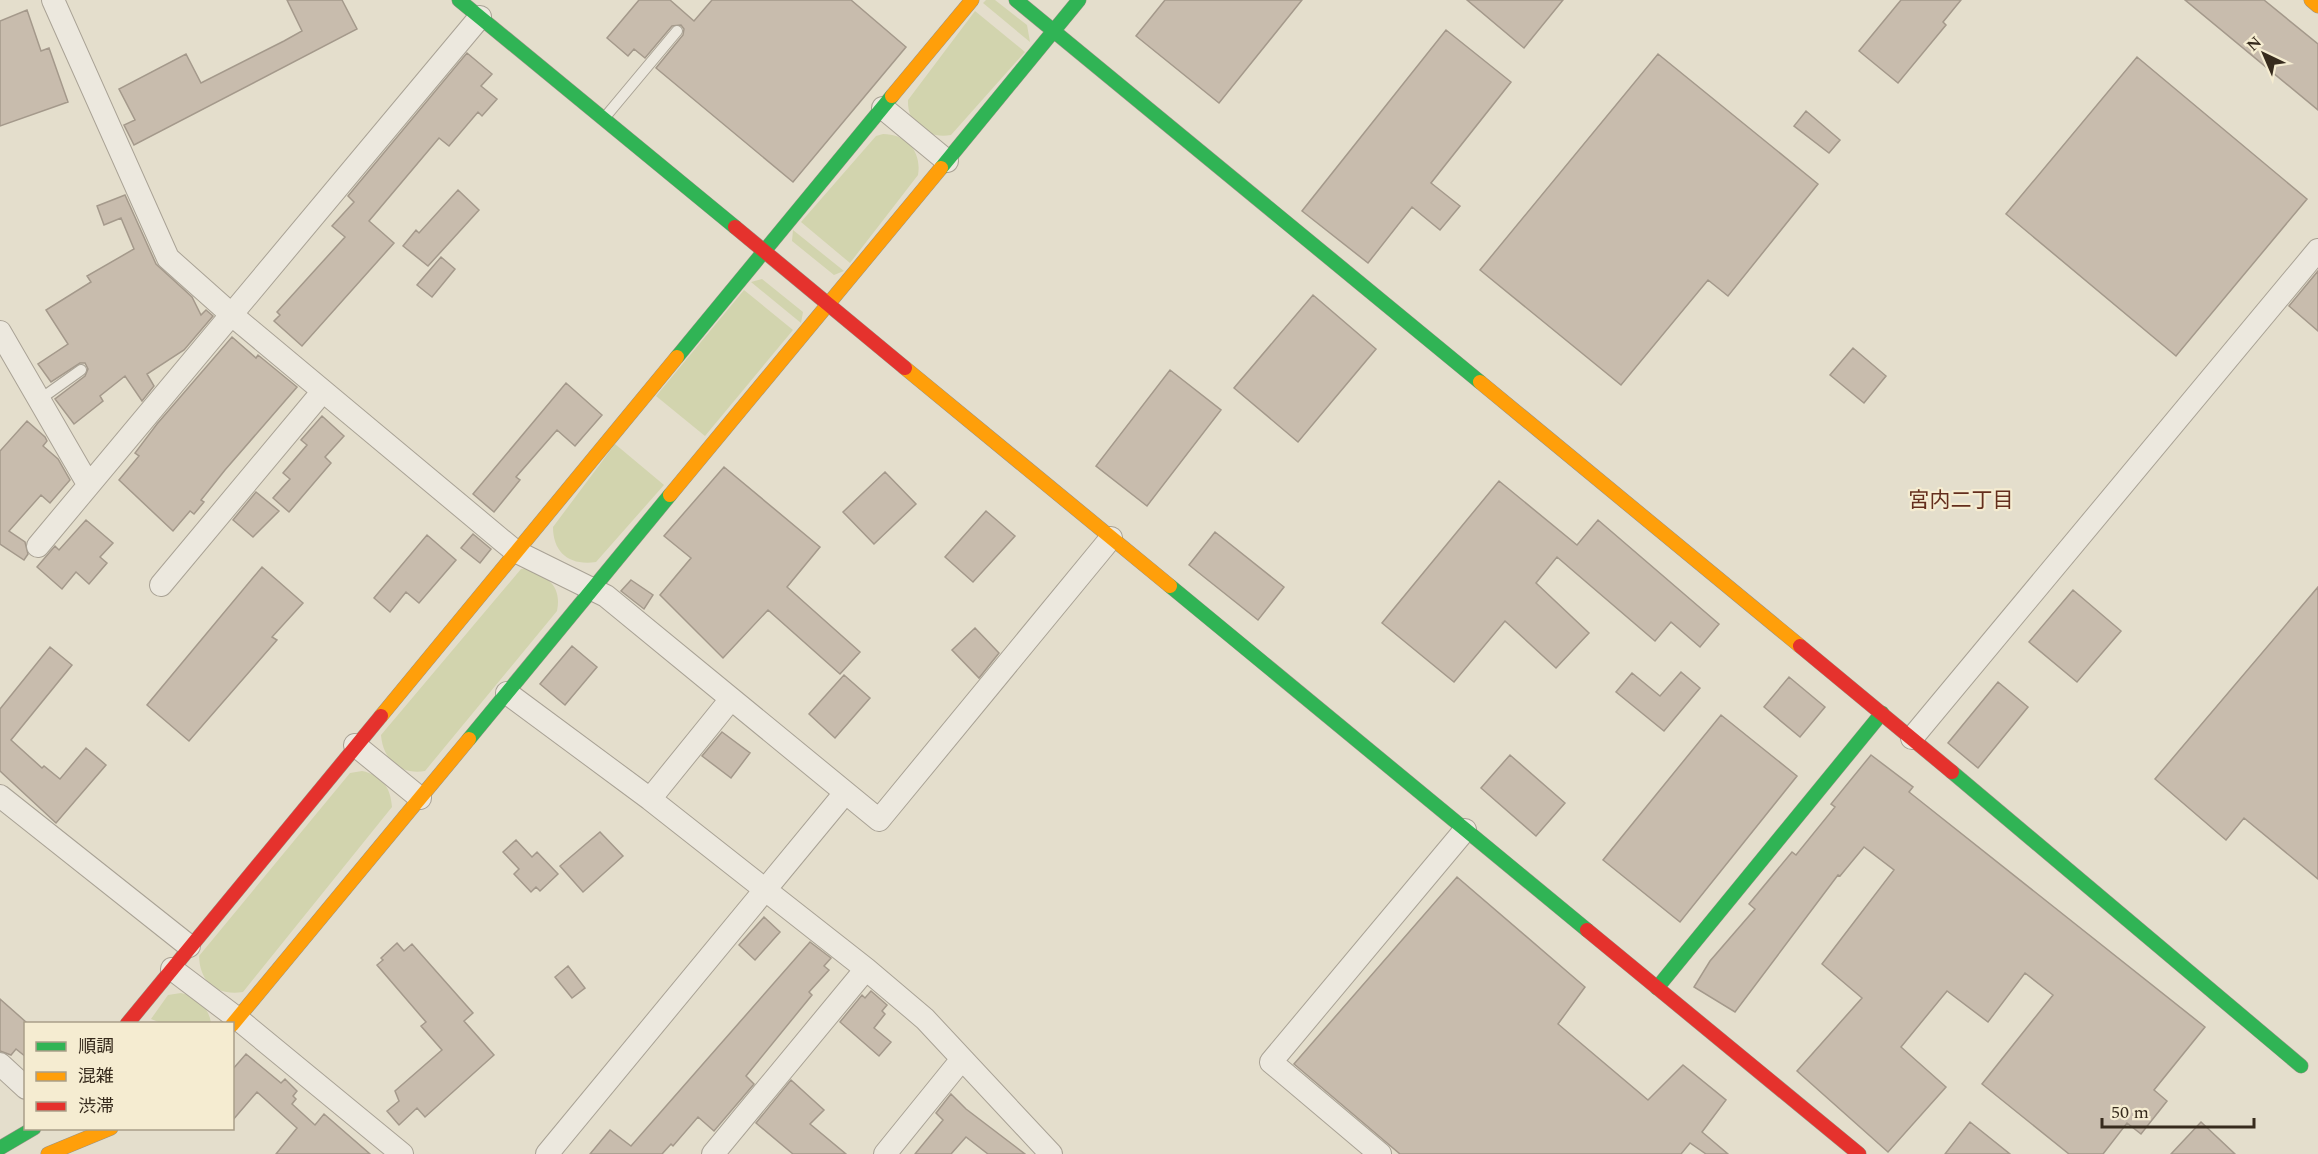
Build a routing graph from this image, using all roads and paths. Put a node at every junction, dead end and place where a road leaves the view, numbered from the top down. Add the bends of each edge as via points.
1 (52, 0) edge
2 (459, 0) edge
3 (972, 0) edge
4 (1016, 0) edge
5 (1079, 0) edge
6 (2311, 0) edge
7 (2318, 6) edge
8 (480, 17) junction
9 (1054, 31) junction
10 (677, 32) dead end
11 (883, 108) junction
12 (603, 118) junction
13 (947, 161) junction
14 (2318, 250) edge
15 (765, 251) junction
16 (830, 305) junction
17 (232, 315) junction
18 (0, 332) edge
19 (81, 370) dead end
20 (323, 391) junction
21 (39, 400) junction
22 (88, 484) junction
23 (1111, 538) junction
24 (38, 546) dead end
25 (515, 551) junction
26 (161, 585) dead end
27 (592, 587) junction
28 (507, 693) junction
29 (730, 699) junction
30 (1882, 713) junction
31 (1912, 738) junction
32 (355, 745) junction
33 (845, 793) junction
34 (0, 796) edge
35 (420, 798) junction
36 (650, 799) junction
37 (1465, 830) junction
38 (766, 889) junction
39 (189, 946) junction
40 (172, 969) junction
41 (866, 969) junction
42 (1657, 988) junction
43 (128, 1022) edge
44 (235, 1022) edge
45 (962, 1059) junction
46 (0, 1064) edge
47 (2301, 1066) dead end
48 (24, 1086) edge
49 (31, 1130) edge
50 (106, 1130) edge
51 (79, 1142) edge
52 (0, 1148) edge
53 (48, 1154) edge
54 (402, 1154) edge
55 (547, 1154) edge
56 (714, 1154) edge
57 (885, 1154) edge
58 (1051, 1154) edge
59 (1380, 1154) edge
60 (1859, 1154) edge

1 - 17 street via 168,258
2 - 8 street
3 - 11 street
4 - 9 street
5 - 9 street
6 - 7 street
8 - 12 street
8 - 17 street
9 - 13 street
9 - 30 street
10 - 12 lane
11 - 13 street
11 - 15 street
12 - 15 street
13 - 16 street
14 - 31 street
15 - 16 street
15 - 25 street
16 - 23 street
16 - 27 street
17 - 20 street
17 - 22 street
18 - 21 street
19 - 21 lane
20 - 25 street
20 - 26 street
21 - 22 street
22 - 24 street
23 - 33 street via 879,820
23 - 37 street
25 - 27 street
25 - 32 street
27 - 28 street
27 - 29 street
28 - 35 street
28 - 36 street
29 - 33 street
29 - 36 street
30 - 31 street
30 - 42 street
31 - 47 street
32 - 35 street
32 - 39 street
33 - 38 street
34 - 39 street
35 - 44 street
36 - 38 street
37 - 42 street
37 - 59 street via 1272,1062
38 - 41 street
38 - 55 street
39 - 40 street
40 - 43 street
40 - 44 street
41 - 45 street via 925,1019
41 - 56 street
42 - 60 street
44 - 54 street
45 - 57 street
45 - 58 street
46 - 48 street
49 - 52 street
50 - 51 street
51 - 53 street

